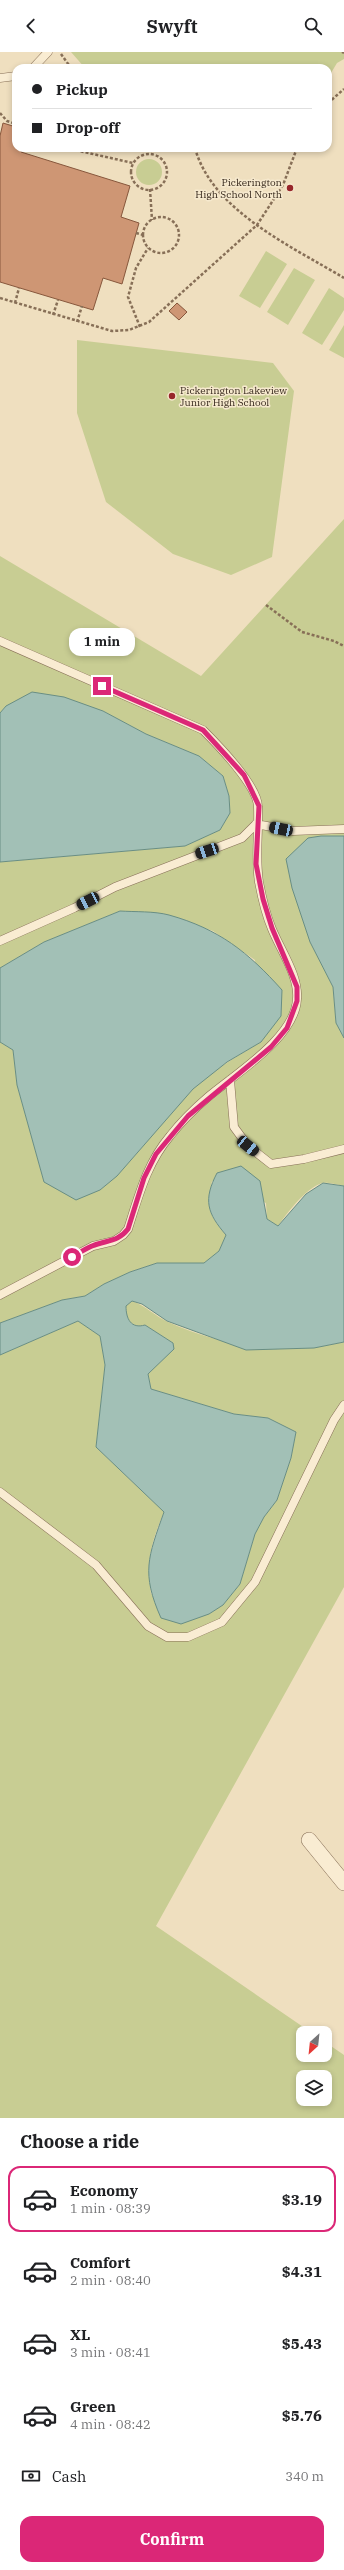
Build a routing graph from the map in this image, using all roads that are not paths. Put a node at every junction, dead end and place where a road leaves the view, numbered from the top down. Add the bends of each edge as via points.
1 (48, 52) edge
2 (37, 64) edge
3 (12, 76) edge
4 (0, 78) edge
5 (0, 641) edge
6 (256, 824) junction
7 (344, 829) edge
8 (0, 941) edge
9 (230, 1080) junction
10 (344, 1149) edge
11 (0, 1295) edge
12 (344, 1405) edge
13 (0, 1492) edge
14 (309, 1840) dead end
15 (344, 1883) edge

1 - 2 lane
3 - 4 lane
5 - 6 lane via 203,730 244,775 259,806
6 - 7 lane via 293,831
6 - 8 lane via 242,838 115,887
6 - 9 lane via 256,864 263,899 272,928 297,987 297,1001 287,1028 271,1047
9 - 10 lane via 234,1127 248,1146 271,1164 304,1160
9 - 11 lane via 188,1116 156,1154 144,1178 128,1229 123,1236 93,1246
12 - 13 lane via 334,1420 255,1582 222,1622 188,1637 167,1637 148,1626 96,1565
14 - 15 street

